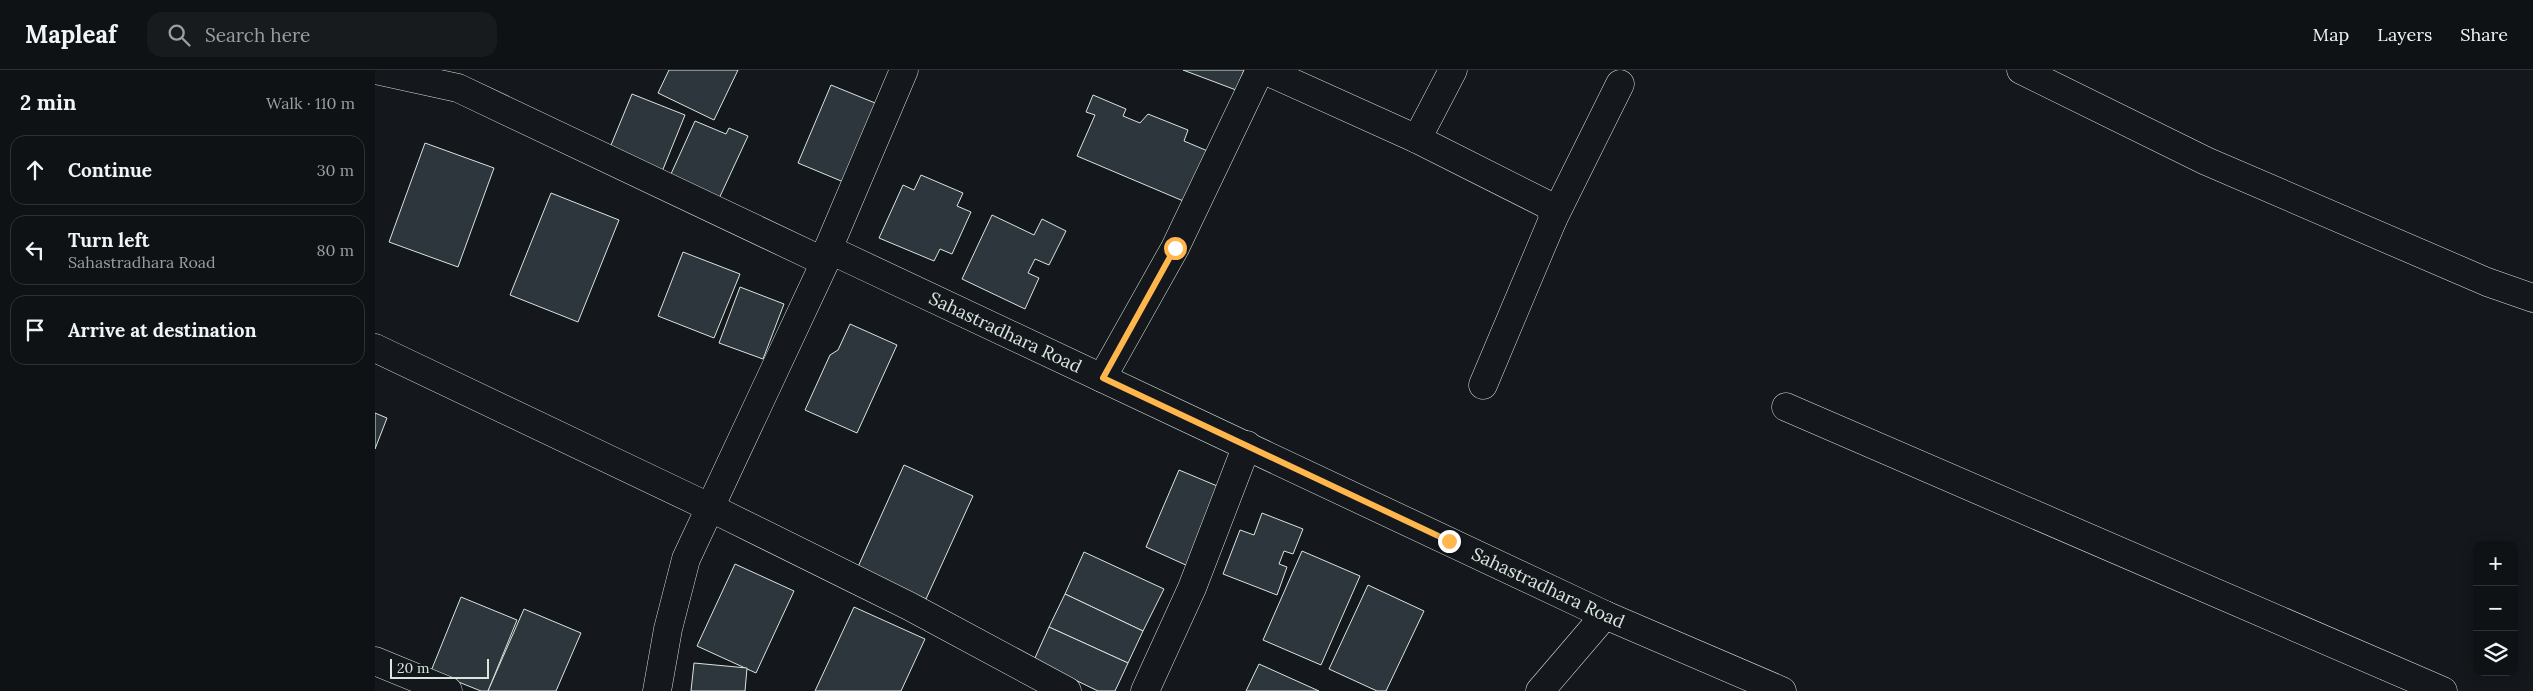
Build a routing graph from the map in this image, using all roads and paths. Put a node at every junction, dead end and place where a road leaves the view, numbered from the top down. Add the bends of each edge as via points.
1 (375, 70) edge
2 (1262, 70) edge
3 (1453, 70) edge
4 (2021, 70) edge
5 (900, 71) edge
6 (1620, 84) dead end
7 (1417, 139) junction
8 (1553, 219) junction
9 (827, 256) junction
10 (2533, 298) edge
11 (375, 348) edge
12 (1103, 378) junction
13 (1483, 385) dead end
14 (1786, 407) dead end
15 (1247, 446) junction
16 (709, 507) junction
17 (1605, 615) junction
18 (375, 660) edge
19 (1064, 690) edge
20 (448, 691) edge
21 (657, 691) edge
22 (1145, 691) edge
23 (1540, 691) edge
24 (1783, 691) edge
25 (2443, 691) edge

1 - 9 street, Sahastradhara Road via 458,88
2 - 7 street
2 - 12 street via 1175,248
3 - 7 street
4 - 10 street via 2206,161 2487,282
5 - 9 street
6 - 8 street
7 - 8 street via 1489,178 1547,203
8 - 13 street
9 - 12 street, Sahastradhara Road
9 - 16 street
11 - 16 street
12 - 15 street, Sahastradhara Road
14 - 25 street
15 - 17 street, Sahastradhara Road
15 - 22 street via 1192,588
16 - 19 street via 909,606
16 - 21 street via 686,559 668,629
17 - 23 street
17 - 24 street, Sahastradhara Road
18 - 20 street

